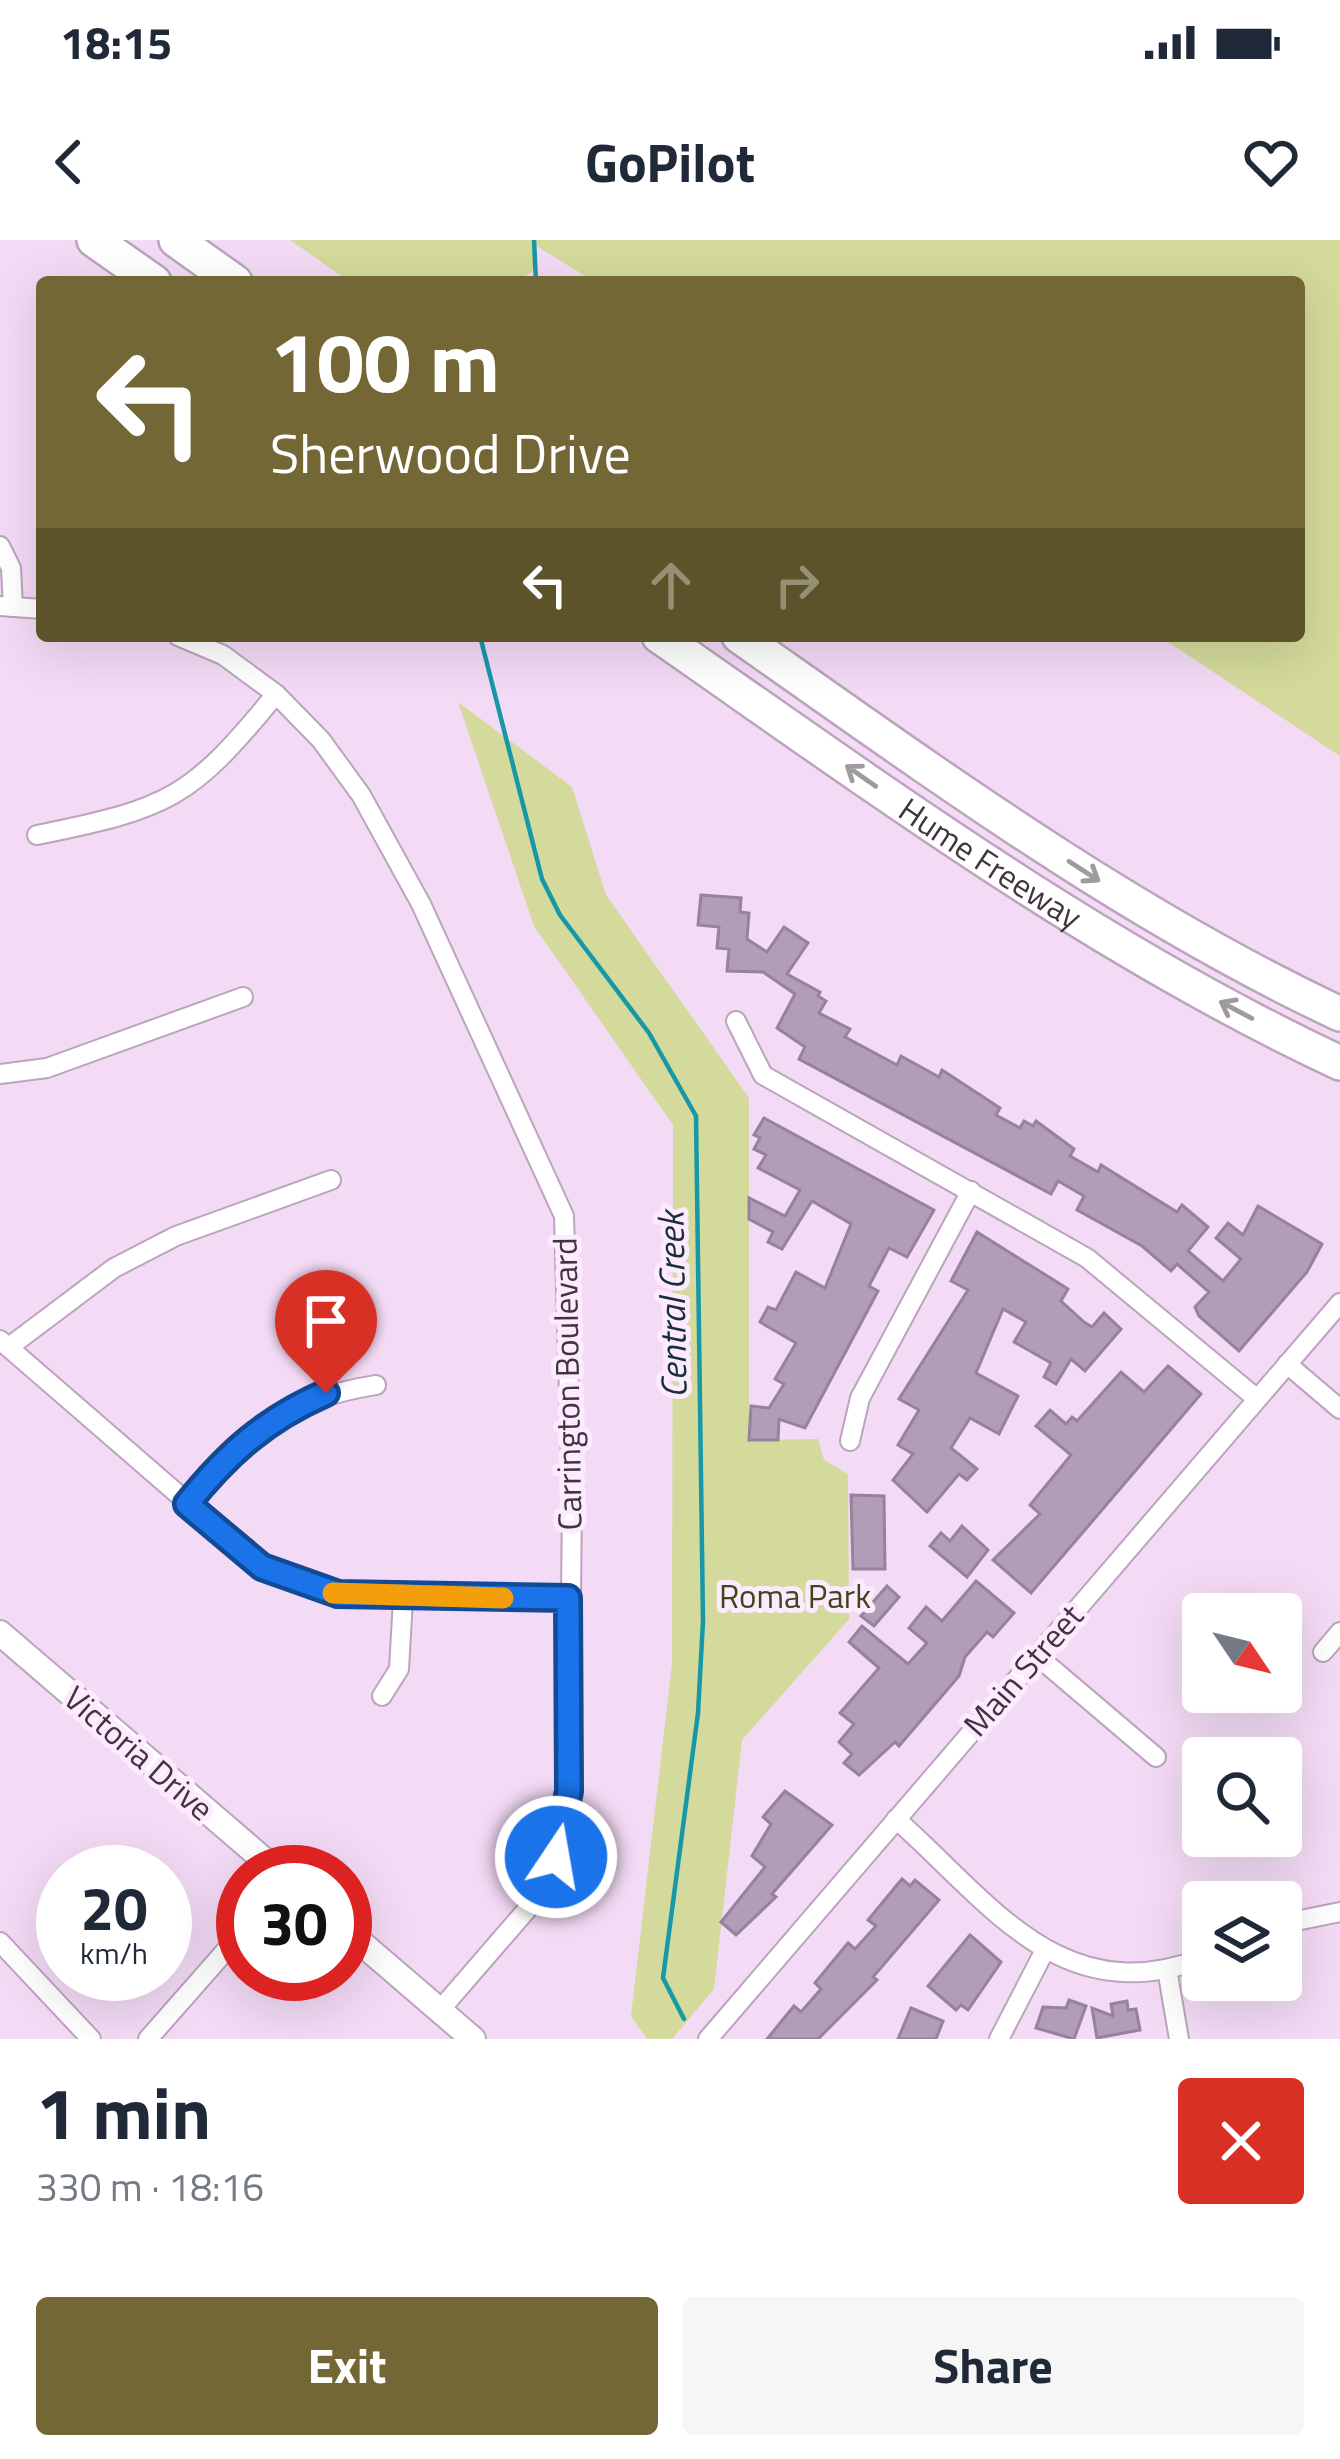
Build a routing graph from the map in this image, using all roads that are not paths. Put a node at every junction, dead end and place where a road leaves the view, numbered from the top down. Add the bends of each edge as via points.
1 (94, 240) edge
2 (176, 240) edge
3 (145, 276) edge
4 (227, 276) edge
5 (1, 550) edge
6 (0, 576) edge
7 (6, 607) edge
8 (36, 609) edge
9 (192, 642) edge
10 (668, 642) edge
11 (748, 642) edge
12 (276, 694) junction
13 (38, 835) dead end
14 (243, 997) dead end
15 (1340, 1014) edge
16 (736, 1021) dead end
17 (1340, 1063) edge
18 (0, 1073) edge
19 (332, 1180) dead end
20 (971, 1191) junction
21 (1340, 1303) edge
22 (4, 1344) edge
23 (1287, 1364) junction
24 (376, 1385) dead end
25 (1256, 1398) junction
26 (1340, 1409) edge
27 (850, 1441) dead end
28 (187, 1504) junction
29 (568, 1598) junction
30 (403, 1599) junction
31 (1340, 1633) edge
32 (0, 1634) edge
33 (1323, 1652) dead end
34 (1036, 1655) junction
35 (382, 1696) dead end
36 (1156, 1757) dead end
37 (892, 1824) junction
38 (246, 1845) edge
39 (1340, 1912) edge
40 (1302, 1920) edge
41 (0, 1942) edge
42 (1045, 1950) junction
43 (372, 1952) edge
44 (216, 1962) edge
45 (1182, 1964) edge
46 (1167, 1969) junction
47 (440, 2010) junction
48 (154, 2037) edge
49 (91, 2039) edge
50 (473, 2039) edge
51 (707, 2039) edge
52 (999, 2039) edge
53 (1179, 2039) edge

1 - 3 highway
2 - 4 highway
5 - 6 street
5 - 7 street via 11,568
7 - 8 street
9 - 12 street, Carrington Boulevard
17 -> 10 highway, Hume Freeway via 1052,904
11 -> 15 highway, Hume Freeway via 1112,889
12 - 13 street via 221,762 173,799
12 - 29 street, Carrington Boulevard via 348,777 411,886 564,1216
14 - 18 street via 47,1068
16 - 20 street via 763,1075
19 - 22 street via 155,1246
20 - 25 street via 1087,1258
20 - 27 street via 860,1398
21 - 23 street, Main Street
22 - 28 street
23 - 25 street, Main Street
23 - 26 street
24 - 28 street via 326,1393 280,1413 243,1440
25 - 34 street, Main Street
28 - 30 street via 262,1567 338,1594
29 - 30 street
29 - 47 street, Carrington Boulevard via 569,1791 556,1857 530,1906
30 - 35 street via 399,1669
31 - 33 street
32 - 38 street, Victoria Drive
34 - 36 street
34 - 37 street, Main Street
37 - 42 street
37 - 51 street, Main Street
39 - 40 street
41 - 49 street
42 - 46 street via 1105,1970
42 - 52 street
43 - 47 street
44 - 48 street
45 - 46 street
46 - 53 street
47 - 50 street

